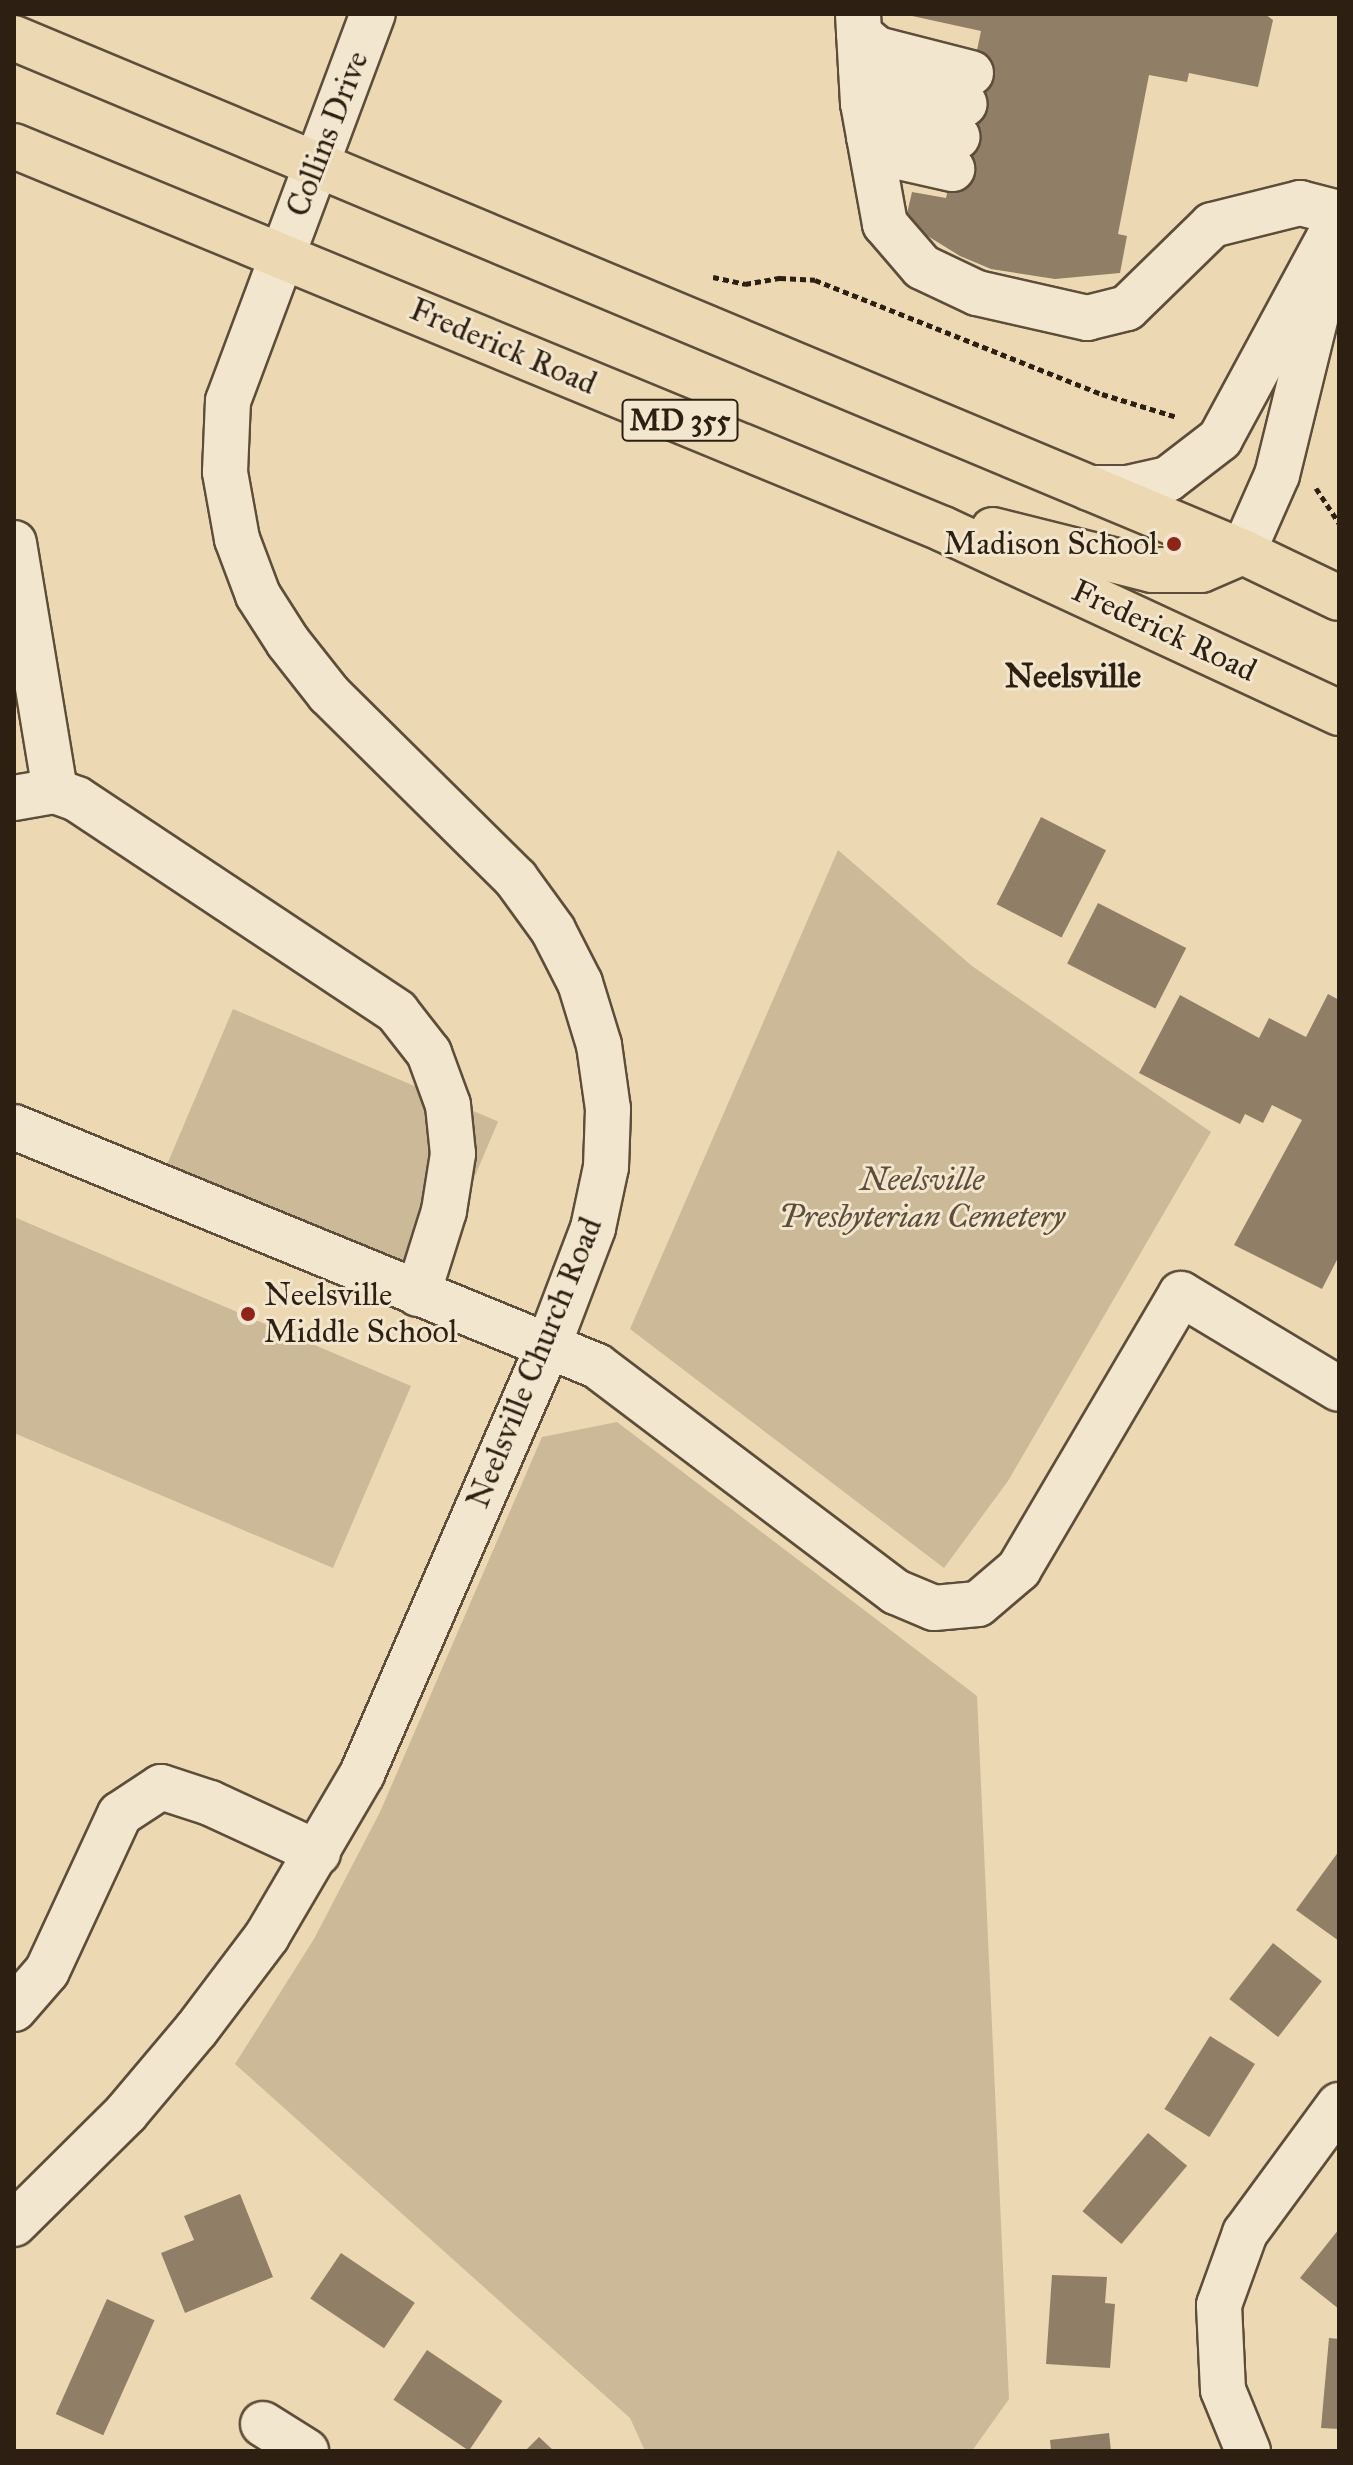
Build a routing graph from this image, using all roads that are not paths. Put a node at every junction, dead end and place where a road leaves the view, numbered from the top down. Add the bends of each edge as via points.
1 (373, 14) edge
2 (14, 38) edge
3 (862, 72) edge
4 (14, 146) edge
5 (319, 162) junction
6 (1339, 219) edge
7 (282, 255) junction
8 (1089, 488) junction
9 (943, 529) junction
10 (14, 543) edge
11 (1243, 552) junction
12 (1339, 598) edge
13 (1339, 713) edge
14 (34, 795) edge
15 (14, 1127) edge
16 (418, 1294) junction
17 (549, 1344) junction
18 (1339, 1389) edge
19 (318, 1853) junction
20 (14, 2009) edge
21 (1339, 2105) edge
22 (14, 2224) edge
23 (263, 2424) dead end
24 (306, 2451) edge
25 (1248, 2451) edge

1 - 5 street, Collins Drive
2 - 5 main road
3 - 3 street via 877,49 961,121 879,117
3 - 6 street via 885,224 922,267 977,293 1087,318 1127,308 1212,225 1300,203
4 - 7 main road, Frederick Road / MD 355
5 - 7 street, Collins Drive
5 - 8 main road
6 - 8 street via 1237,411 1213,445 1168,479 1128,488
6 - 11 street via 1277,475
7 - 9 main road, Frederick Road / MD 355
7 - 17 street, Neelsville Church Road via 228,401 225,472 237,539 258,595 329,694 516,879 553,930 580,983 599,1045 608,1109 606,1167 593,1228
8 - 11 main road
9 - 11 main road via 1000,530 1152,570 1201,570
9 - 13 main road, Frederick Road / MD 355
10 - 14 street
11 - 12 main road
14 - 16 street via 77,799 397,1012 429,1053 448,1105 453,1154 444,1211
15 - 16 street
16 - 17 street
17 - 18 street via 597,1366 896,1592 934,1608 978,1604 1019,1569 1181,1294
17 - 19 street, Neelsville Church Road via 362,1774
19 - 20 street via 210,1803 161,1787 120,1814 47,1971
19 - 22 street, Neelsville Church Road via 267,1936 196,2030 126,2113
21 - 25 street via 1245,2233 1219,2305 1223,2390
23 - 24 street

